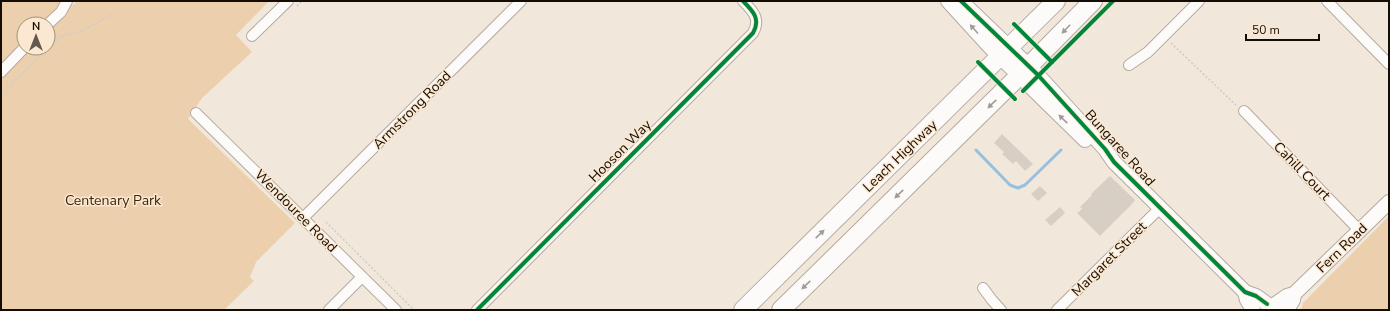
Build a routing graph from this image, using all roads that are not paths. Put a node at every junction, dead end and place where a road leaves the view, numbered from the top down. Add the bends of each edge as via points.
1 (67, 1) edge
2 (288, 1) edge
3 (521, 1) edge
4 (743, 1) edge
5 (948, 1) edge
6 (961, 1) edge
7 (1056, 1) edge
8 (1093, 1) edge
9 (1199, 1) edge
10 (1327, 1) edge
11 (56, 17) edge
12 (252, 36) dead end
13 (1005, 52) junction
14 (16, 56) edge
15 (1389, 64) edge
16 (1129, 65) dead end
17 (1024, 71) junction
18 (1, 72) edge
19 (1244, 111) road end
20 (196, 113) dead end
21 (1389, 202) edge
22 (1160, 208) junction
23 (303, 218) junction
24 (1360, 231) junction
25 (362, 277) junction
26 (983, 288) dead end
27 (1245, 292) junction
28 (1273, 308) edge
29 (329, 310) edge
30 (396, 310) edge
31 (477, 310) edge
32 (742, 310) edge
33 (780, 310) edge
34 (1001, 310) edge
35 (1057, 310) edge
36 (1254, 310) edge

1 - 11 street
2 - 12 street
3 - 23 street, Armstrong Road
4 - 31 street, Hooson Way via 756,18 753,33
13 -> 5 street, Bungaree Road
6 - 13 street, Bungaree Road
7 - 13 highway, Leach Highway
8 -> 17 highway, Leach Highway
9 - 16 street via 1148,52
10 - 15 street
13 - 17 street, Bungaree Road
32 -> 13 highway, Leach Highway
14 - 18 street
17 - 22 street, Bungaree Road via 1101,155 1114,162
17 -> 33 highway, Leach Highway
19 - 24 street, Cahill Court
20 - 23 street, Wendouree Road
21 - 24 street, Fern Road
22 - 27 street, Bungaree Road
22 - 35 street, Margaret Street
23 - 25 street, Wendouree Road
24 - 28 street, Fern Road via 1294,294 1287,296
25 - 29 street
25 - 30 street, Wendouree Road
26 - 34 street
27 - 28 street, Bungaree Road
27 - 36 street, Bungaree Road via 1246,300

